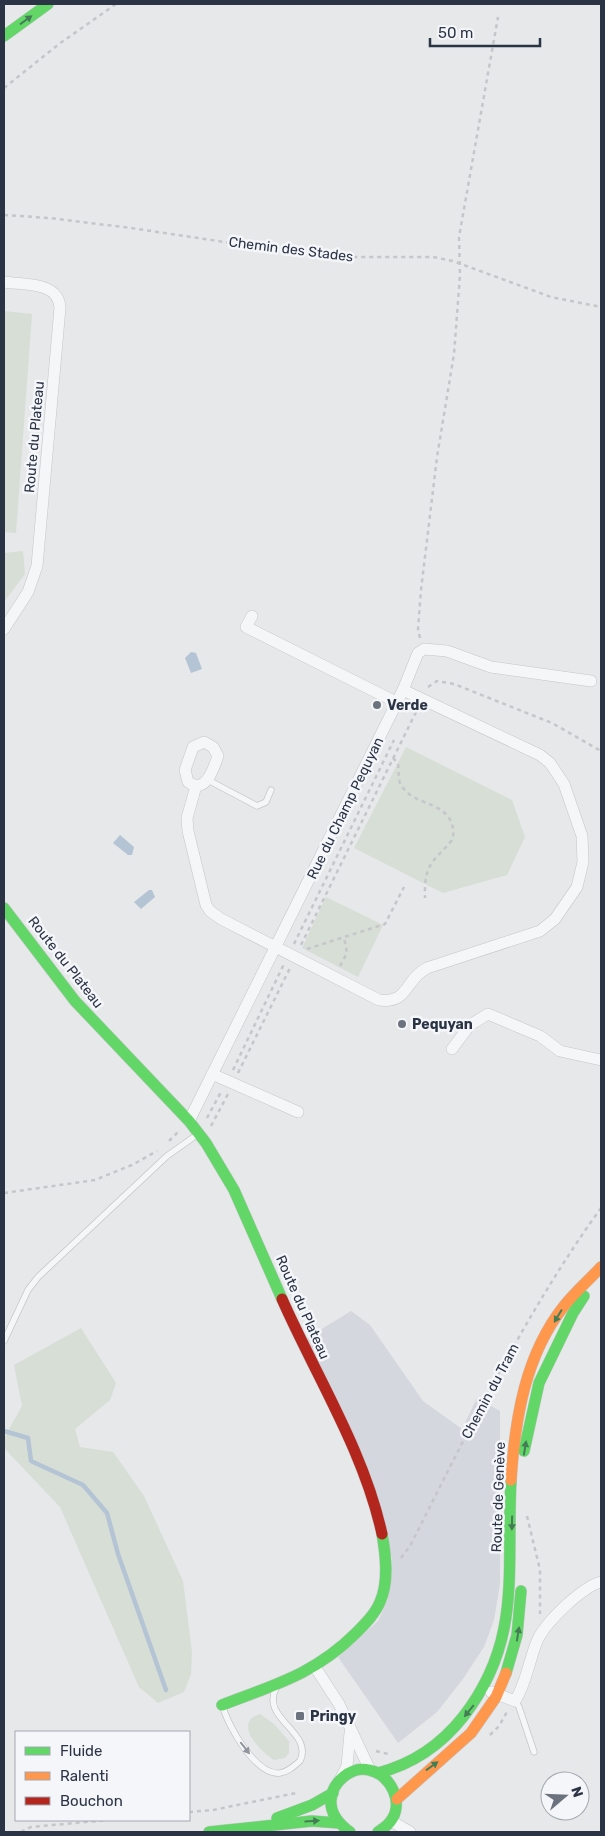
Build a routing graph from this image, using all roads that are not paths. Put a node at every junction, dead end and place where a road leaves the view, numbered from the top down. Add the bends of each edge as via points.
1 (48, 4) edge
2 (4, 36) edge
3 (4, 282) edge
4 (252, 616) dead end
5 (4, 629) edge
6 (591, 681) dead end
7 (403, 690) junction
8 (396, 702) junction
9 (208, 780) junction
10 (196, 786) junction
11 (271, 790) dead end
12 (4, 908) edge
13 (277, 947) junction
14 (452, 1049) dead end
15 (601, 1060) edge
16 (212, 1074) junction
17 (298, 1112) dead end
18 (189, 1121) junction
19 (202, 1136) junction
20 (601, 1267) edge
21 (601, 1272) edge
22 (4, 1341) edge
23 (601, 1582) edge
24 (315, 1668) junction
25 (281, 1682) junction
26 (485, 1689) junction
27 (497, 1694) junction
28 (515, 1701) junction
29 (222, 1705) joint
30 (350, 1731) junction
31 (534, 1752) dead end
32 (374, 1772) junction
33 (339, 1781) junction
34 (332, 1793) junction
35 (397, 1799) junction
36 (391, 1821) junction
37 (338, 1823) junction
38 (252, 1827) junction
39 (209, 1832) edge
40 (350, 1832) edge
41 (378, 1832) edge
42 (410, 1832) edge

2 -> 1 main road
3 - 5 street, Route du Plateau via 47,288 58,297 60,308 37,566 28,592
4 - 8 street via 246,627
6 - 7 street, Rue du Champ Pequyan via 491,667 447,650 424,648 418,653
7 - 8 street, Rue du Champ Pequyan
7 - 13 street via 540,755 550,763 564,784 582,836 583,862 577,887 548,927 427,968 413,977 401,997 395,1000 379,1000
8 - 13 street, Rue du Champ Pequyan
9 - 10 street
9 - 10 street via 218,756 213,747 201,743 193,748 184,770 188,782
9 - 11 lane via 257,806 266,802
10 - 13 street via 187,825 206,905 221,919
12 - 18 main road, Route du Plateau via 75,1001
13 - 16 street, Rue du Champ Pequyan
14 - 15 street via 470,1025 488,1014 540,1036 560,1051
16 - 17 street
16 - 18 street, Rue du Champ Pequyan
18 - 19 main road, Route du Plateau
19 - 22 lane via 167,1156 38,1277 28,1290
19 - 24 main road, Route du Plateau via 238,1195 352,1450 374,1505 384,1550 386,1579 379,1604 356,1633
20 -> 26 main road, Route de Genève via 560,1311 537,1354 527,1382 513,1454 510,1610 504,1641
27 -> 21 main road, Route de Genève via 516,1647 521,1615 524,1452 539,1384 573,1313
23 - 28 street via 582,1590 538,1638 532,1662
24 - 25 main road, Route du Plateau
24 - 30 street via 339,1704
25 - 29 main road, Route du Plateau
29 -> 25 lane via 232,1730 256,1762 269,1772 279,1774 287,1771 300,1761 303,1750 300,1741 278,1717 274,1707 273,1694
26 - 27 street
26 -> 32 main road, Route de Genève via 470,1711 418,1760 402,1767
27 - 28 street
35 -> 27 main road, Route de Genève via 413,1780 455,1749 484,1717
28 - 31 lane
30 - 32 street
30 - 33 street via 347,1766
32 - 33 main road, Route de Genève via 351,1772
32 - 35 main road via 391,1784
33 - 34 main road
34 - 37 main road via 332,1809
34 - 38 main road via 312,1805
35 - 36 main road, Route de Genève
36 - 41 main road
36 - 42 street
38 -> 37 main road via 316,1821
37 - 40 main road
38 - 39 main road

